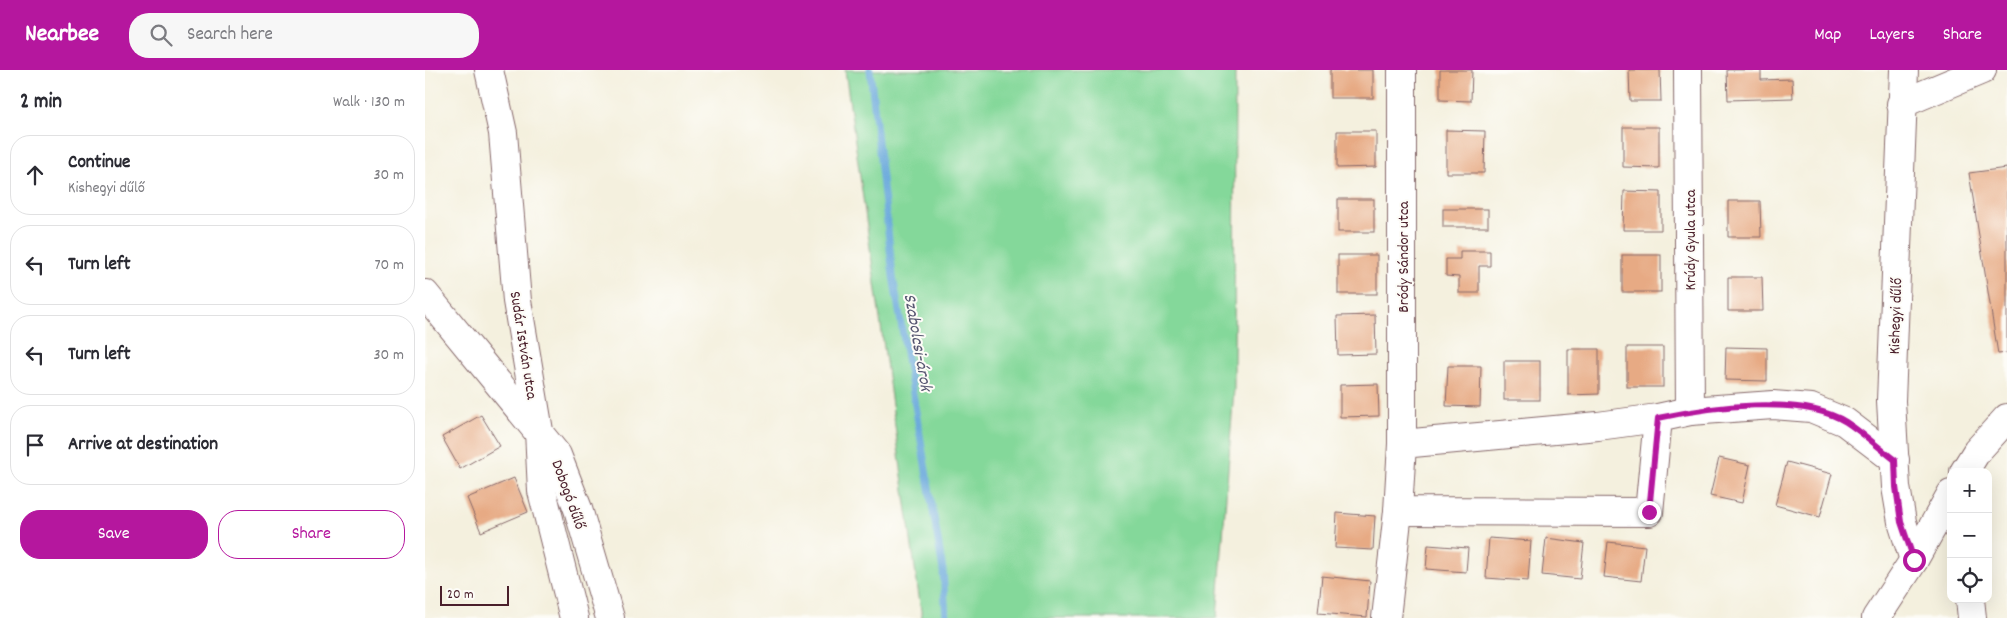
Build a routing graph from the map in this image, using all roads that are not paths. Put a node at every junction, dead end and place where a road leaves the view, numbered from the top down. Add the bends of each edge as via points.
1 (489, 70) edge
2 (1402, 70) edge
3 (1689, 70) edge
4 (1903, 70) edge
5 (1983, 70) edge
6 (1901, 104) junction
7 (425, 294) edge
8 (1690, 411) junction
9 (1658, 418) junction
10 (2007, 418) edge
11 (539, 431) junction
12 (1402, 444) junction
13 (1895, 460) junction
14 (1966, 468) edge
15 (1947, 501) edge
16 (1398, 510) junction
17 (1914, 560) junction
18 (1971, 603) edge
19 (573, 618) edge
20 (610, 618) edge
21 (1386, 618) edge
22 (1876, 618) edge
23 (1972, 618) edge

1 - 11 street, Sudár István utca via 503,133 517,301
2 - 12 street, Bródy Sándor utca
3 - 8 street, Krúdy Gyula utca
4 - 6 street, Kishegyi dűlő
5 - 6 street
6 - 13 street, Kishegyi dűlő via 1891,401
7 - 11 street, Dobogó dűlő
8 - 9 street
8 - 13 street via 1773,405 1811,408 1845,422
9 - 12 street
9 - 16 street via 1649,512
10 - 14 street
11 - 19 street, Sudár István utca via 541,491
11 - 20 street, Dobogó dűlő via 557,455 578,509
12 - 16 street, Bródy Sándor utca
13 - 17 street, Kishegyi dűlő via 1901,522
15 - 17 street
16 - 21 street
17 - 22 street
18 - 23 street

